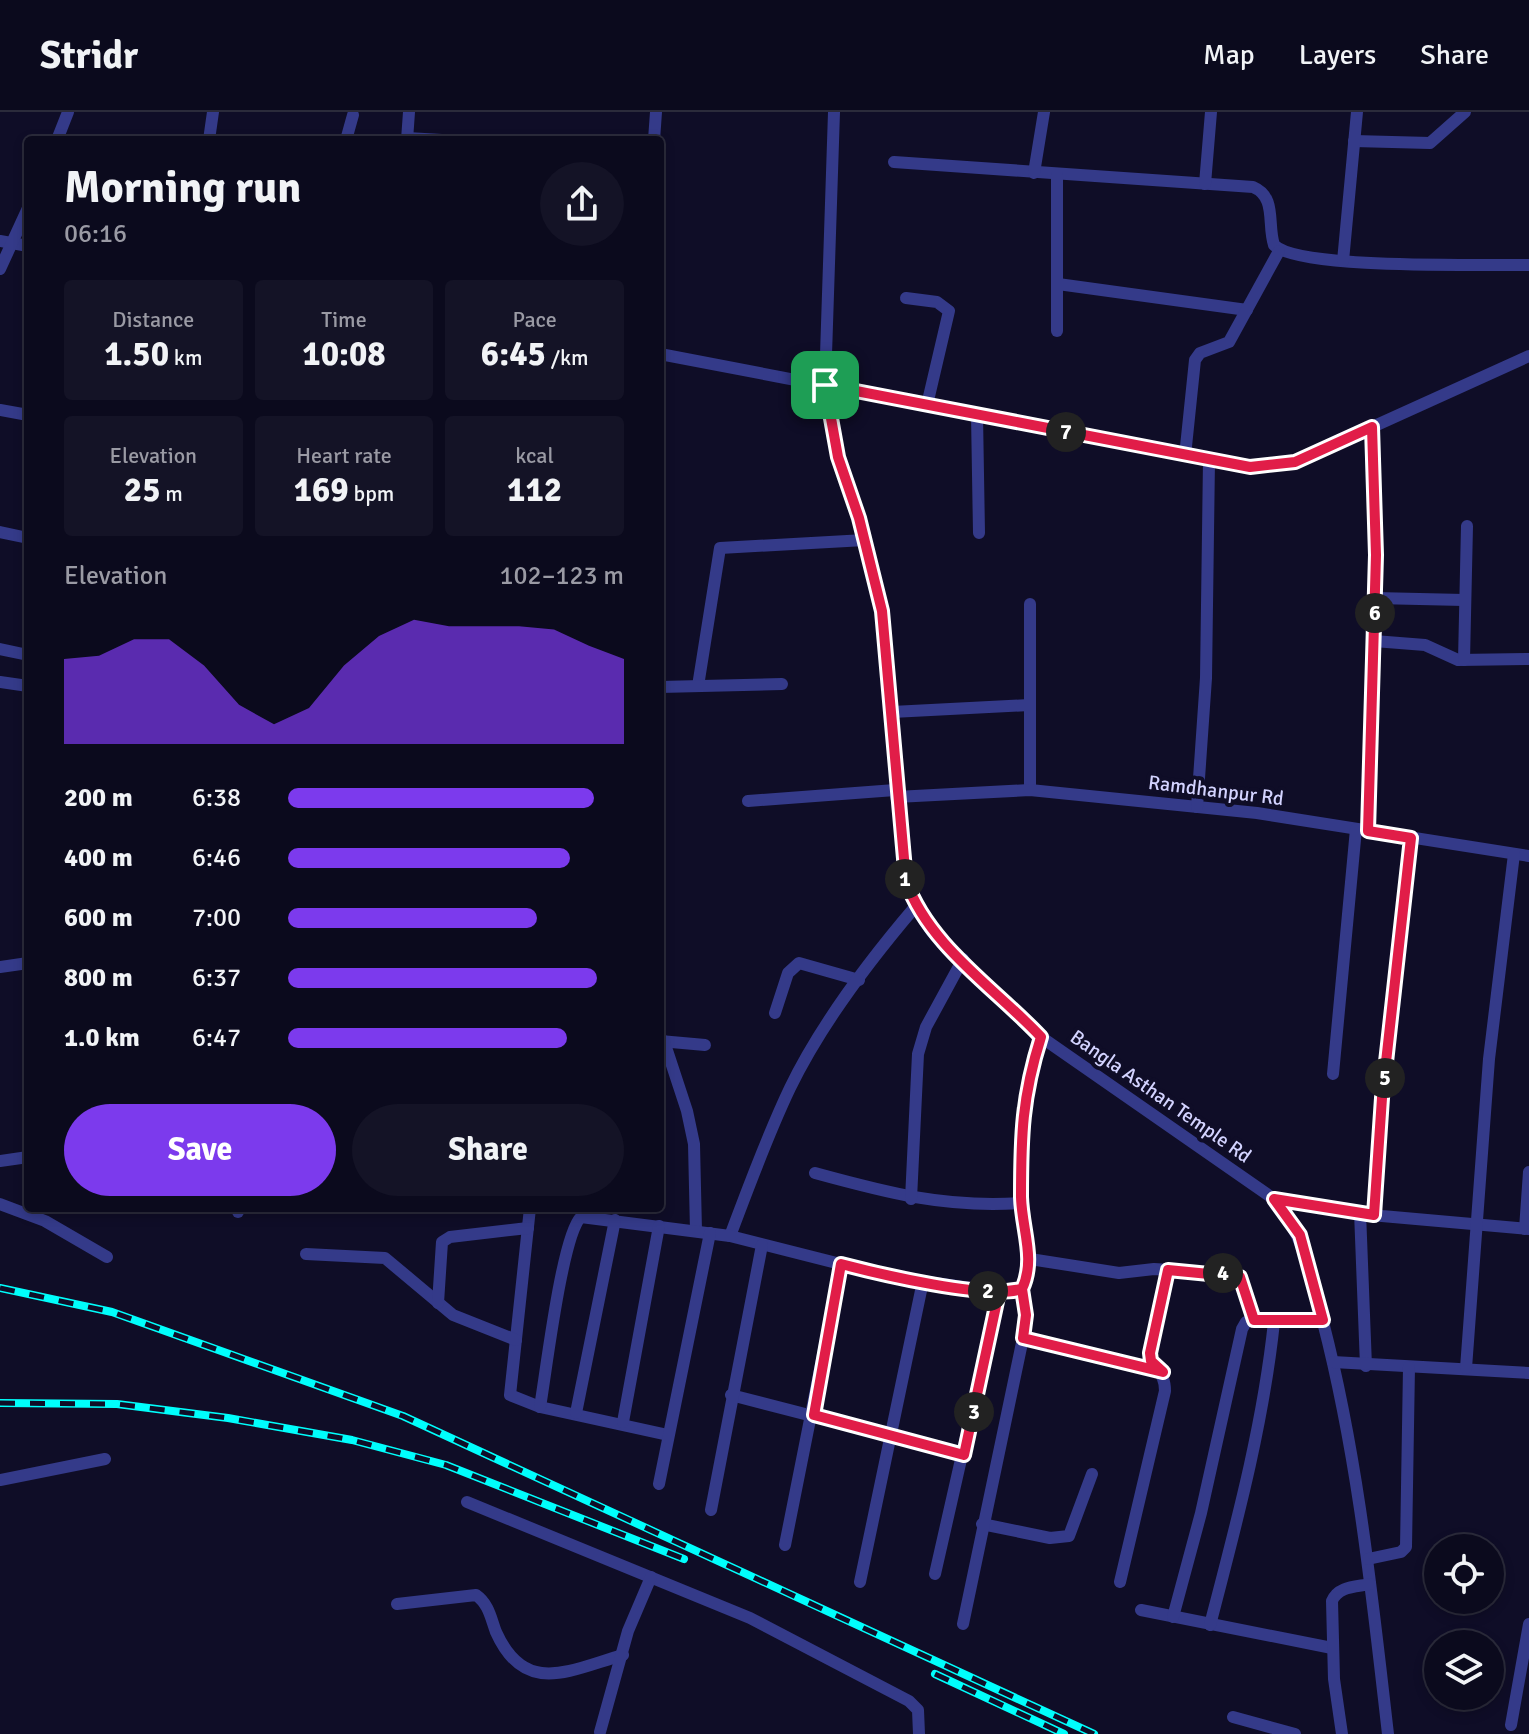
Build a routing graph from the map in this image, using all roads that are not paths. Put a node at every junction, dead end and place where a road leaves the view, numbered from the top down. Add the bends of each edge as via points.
1 (68, 112) edge
2 (213, 112) edge
3 (409, 112) edge
4 (656, 112) edge
5 (834, 112) edge
6 (1044, 112) edge
7 (1211, 112) edge
8 (1357, 112) edge
9 (1465, 112) edge
10 (353, 115) dead end
11 (59, 136) edge
12 (210, 136) edge
13 (347, 136) edge
14 (407, 136) edge
15 (654, 136) edge
16 (1354, 141) junction
17 (894, 162) dead end
18 (1034, 173) junction
19 (1057, 175) junction
20 (1205, 184) junction
21 (24, 214) edge
22 (6, 243) edge
23 (1279, 251) junction
24 (1343, 261) junction
25 (1529, 265) edge
26 (0, 269) edge
27 (1058, 284) junction
28 (906, 298) dead end
29 (1247, 310) junction
30 (1057, 331) dead end
31 (664, 355) edge
32 (1529, 356) edge
33 (825, 385) junction
34 (927, 405) junction
35 (0, 410) edge
36 (24, 414) edge
37 (977, 415) junction
38 (1372, 427) junction
39 (1185, 456) junction
40 (1209, 460) junction
41 (1467, 526) dead end
42 (0, 532) edge
43 (979, 533) dead end
44 (24, 537) edge
45 (865, 540) junction
46 (1375, 598) junction
47 (1464, 600) junction
48 (1030, 604) dead end
49 (1374, 641) junction
50 (0, 649) edge
51 (24, 654) edge
52 (1529, 659) edge
53 (1464, 660) junction
54 (0, 682) edge
55 (782, 684) dead end
56 (24, 685) edge
57 (698, 686) junction
58 (664, 687) edge
59 (1029, 705) junction
60 (892, 712) junction
61 (1030, 790) junction
62 (896, 793) junction
63 (748, 801) dead end
64 (1197, 807) junction
65 (1362, 830) junction
66 (1411, 838) junction
67 (1514, 854) junction
68 (1529, 856) edge
69 (915, 907) junction
70 (963, 959) junction
71 (24, 964) edge
72 (0, 967) edge
73 (859, 980) junction
74 (775, 1013) dead end
75 (1041, 1037) junction
76 (664, 1041) edge
77 (705, 1045) dead end
78 (664, 1047) edge
79 (1333, 1074) dead end
80 (24, 1158) edge
81 (0, 1161) edge
82 (1529, 1172) edge
83 (815, 1173) dead end
84 (911, 1199) junction
85 (1274, 1199) junction
86 (1021, 1203) junction
87 (0, 1204) edge
88 (530, 1212) edge
89 (1367, 1213) junction
90 (615, 1220) junction
91 (1476, 1225) junction
92 (659, 1226) junction
93 (528, 1228) junction
94 (1527, 1229) edge
95 (703, 1232) junction
96 (730, 1236) junction
97 (762, 1245) junction
98 (306, 1254) dead end
99 (107, 1257) dead end
100 (1030, 1259) junction
101 (841, 1264) junction
102 (1168, 1270) junction
103 (923, 1281) junction
104 (1022, 1289) junction
105 (999, 1292) junction
106 (438, 1303) junction
107 (1254, 1320) junction
108 (1323, 1320) junction
109 (1274, 1322) junction
110 (1023, 1338) junction
111 (516, 1340) junction
112 (1333, 1362) junction
113 (1366, 1366) junction
114 (1409, 1367) junction
115 (1466, 1368) junction
116 (1163, 1372) junction
117 (1529, 1373) edge
118 (731, 1395) junction
119 (540, 1407) junction
120 (576, 1413) junction
121 (814, 1415) junction
122 (623, 1422) junction
123 (893, 1434) junction
124 (668, 1435) junction
125 (964, 1455) junction
126 (105, 1459) dead end
127 (1092, 1474) dead end
128 (0, 1480) edge
129 (659, 1484) dead end
130 (467, 1502) dead end
131 (711, 1510) dead end
132 (982, 1524) junction
133 (785, 1545) dead end
134 (1368, 1559) junction
135 (935, 1574) dead end
136 (651, 1577) junction
137 (860, 1582) dead end
138 (1120, 1582) dead end
139 (1370, 1584) junction
140 (397, 1604) dead end
141 (1141, 1610) dead end
142 (1173, 1617) junction
143 (963, 1624) dead end
144 (1529, 1624) edge
145 (1210, 1625) junction
146 (1332, 1648) junction
147 (623, 1655) junction
148 (1233, 1717) dead end
149 (1511, 1725) dead end
150 (600, 1732) dead end
151 (919, 1734) edge
152 (1295, 1734) edge
153 (1342, 1734) edge
154 (1388, 1734) edge

1 - 11 street
2 - 12 street
3 - 14 street
4 - 15 street
5 - 33 street, Bangla Asthan Temple Rd
6 - 18 street
7 - 20 street
8 - 16 street
9 - 16 street via 1430,143
10 - 13 street
16 - 24 street
17 - 18 street
18 - 19 street
19 - 20 street
19 - 27 street
20 - 23 street via 1263,191 1269,200 1270,235
21 - 22 street
22 - 26 street
23 - 24 street
23 - 29 street
24 - 25 street
27 - 29 street
27 - 30 street
28 - 34 street via 937,302 949,311
29 - 39 street via 1229,342 1195,360
31 - 33 street
32 - 38 street
33 - 34 street
33 - 45 street, Bangla Asthan Temple Rd via 838,457
34 - 37 street
35 - 36 street
37 - 39 street
37 - 43 street
38 - 40 street via 1274,467
38 - 46 street
39 - 40 street
40 - 64 street via 1206,678
41 - 47 street
42 - 44 street
45 - 57 street via 720,548
45 - 60 street, Bangla Asthan Temple Rd via 882,611
46 - 47 street
46 - 49 street
47 - 53 street
48 - 59 street
49 - 53 street via 1425,645
49 - 65 street
50 - 51 street
52 - 53 street
54 - 56 street
55 - 57 street
57 - 58 street
59 - 60 street
59 - 61 street
60 - 62 street, Bangla Asthan Temple Rd
61 - 62 street, Ramdhanpur Rd
61 - 64 street, Ramdhanpur Rd
62 - 63 street, Ramdhanpur Rd
62 - 69 street, Bangla Asthan Temple Rd via 903,867
64 - 65 street, Ramdhanpur Rd
65 - 66 street, Ramdhanpur Rd
65 - 79 street
66 - 67 street, Ramdhanpur Rd
66 - 89 street
67 - 68 street, Ramdhanpur Rd
67 - 91 street
69 - 70 street, Bangla Asthan Temple Rd via 932,932
69 - 73 street
70 - 75 street, Bangla Asthan Temple Rd
70 - 84 street via 926,1027 918,1054
71 - 72 street
73 - 74 street via 799,963 788,973
73 - 96 street via 792,1085
75 - 85 street, Bangla Asthan Temple Rd
75 - 86 street via 1021,1115
76 - 77 street
78 - 95 street via 694,1144
80 - 81 street
82 - 94 street
83 - 84 street
84 - 86 street via 977,1206
85 - 89 street
85 - 108 street, Bangla Asthan Temple Rd via 1300,1235
86 - 100 street
87 - 99 street via 45,1221
88 - 93 street
89 - 91 street
89 - 113 street
90 - 92 street
90 - 119 street via 581,1217 575,1223
90 - 120 street
91 - 94 street
91 - 115 street
92 - 95 street
92 - 122 street
93 - 106 street via 442,1242
93 - 111 street
95 - 96 street
95 - 124 street
96 - 97 street
97 - 101 street
97 - 118 street
98 - 106 street via 385,1258
100 - 102 street via 1119,1273
100 - 104 street
101 - 103 street
101 - 121 street
102 - 107 street via 1240,1277
102 - 116 street via 1150,1353
103 - 105 street
103 - 123 street
104 - 105 street
104 - 110 street
105 - 125 street
106 - 111 street via 472,1326
107 - 109 street
107 - 142 street via 1242,1329
108 - 109 street
108 - 112 street, Bangla Asthan Temple Rd
109 - 145 street via 1254,1456
110 - 116 street
110 - 132 street
111 - 119 street via 510,1395
112 - 113 street
112 - 134 street, Bangla Asthan Temple Rd
113 - 114 street
114 - 115 street
114 - 134 street via 1406,1547
115 - 117 street
116 - 138 street via 1165,1391
118 - 121 street
118 - 131 street
119 - 120 street
120 - 122 street
121 - 123 street
121 - 133 street
122 - 124 street
123 - 125 street
123 - 137 street
124 - 129 street
125 - 135 street
126 - 128 street
127 - 132 street via 1069,1536 1050,1538
130 - 136 street
132 - 143 street
134 - 139 street, Bangla Asthan Temple Rd
136 - 147 street
136 - 151 street via 750,1618 909,1701 918,1710
139 - 146 street via 1335,1594
139 - 154 street, Bangla Asthan Temple Rd
140 - 147 street via 476,1595 509,1656 532,1673 555,1673
141 - 142 street
142 - 145 street
144 - 149 street
145 - 146 street
146 - 153 street
147 - 150 street
148 - 152 street

